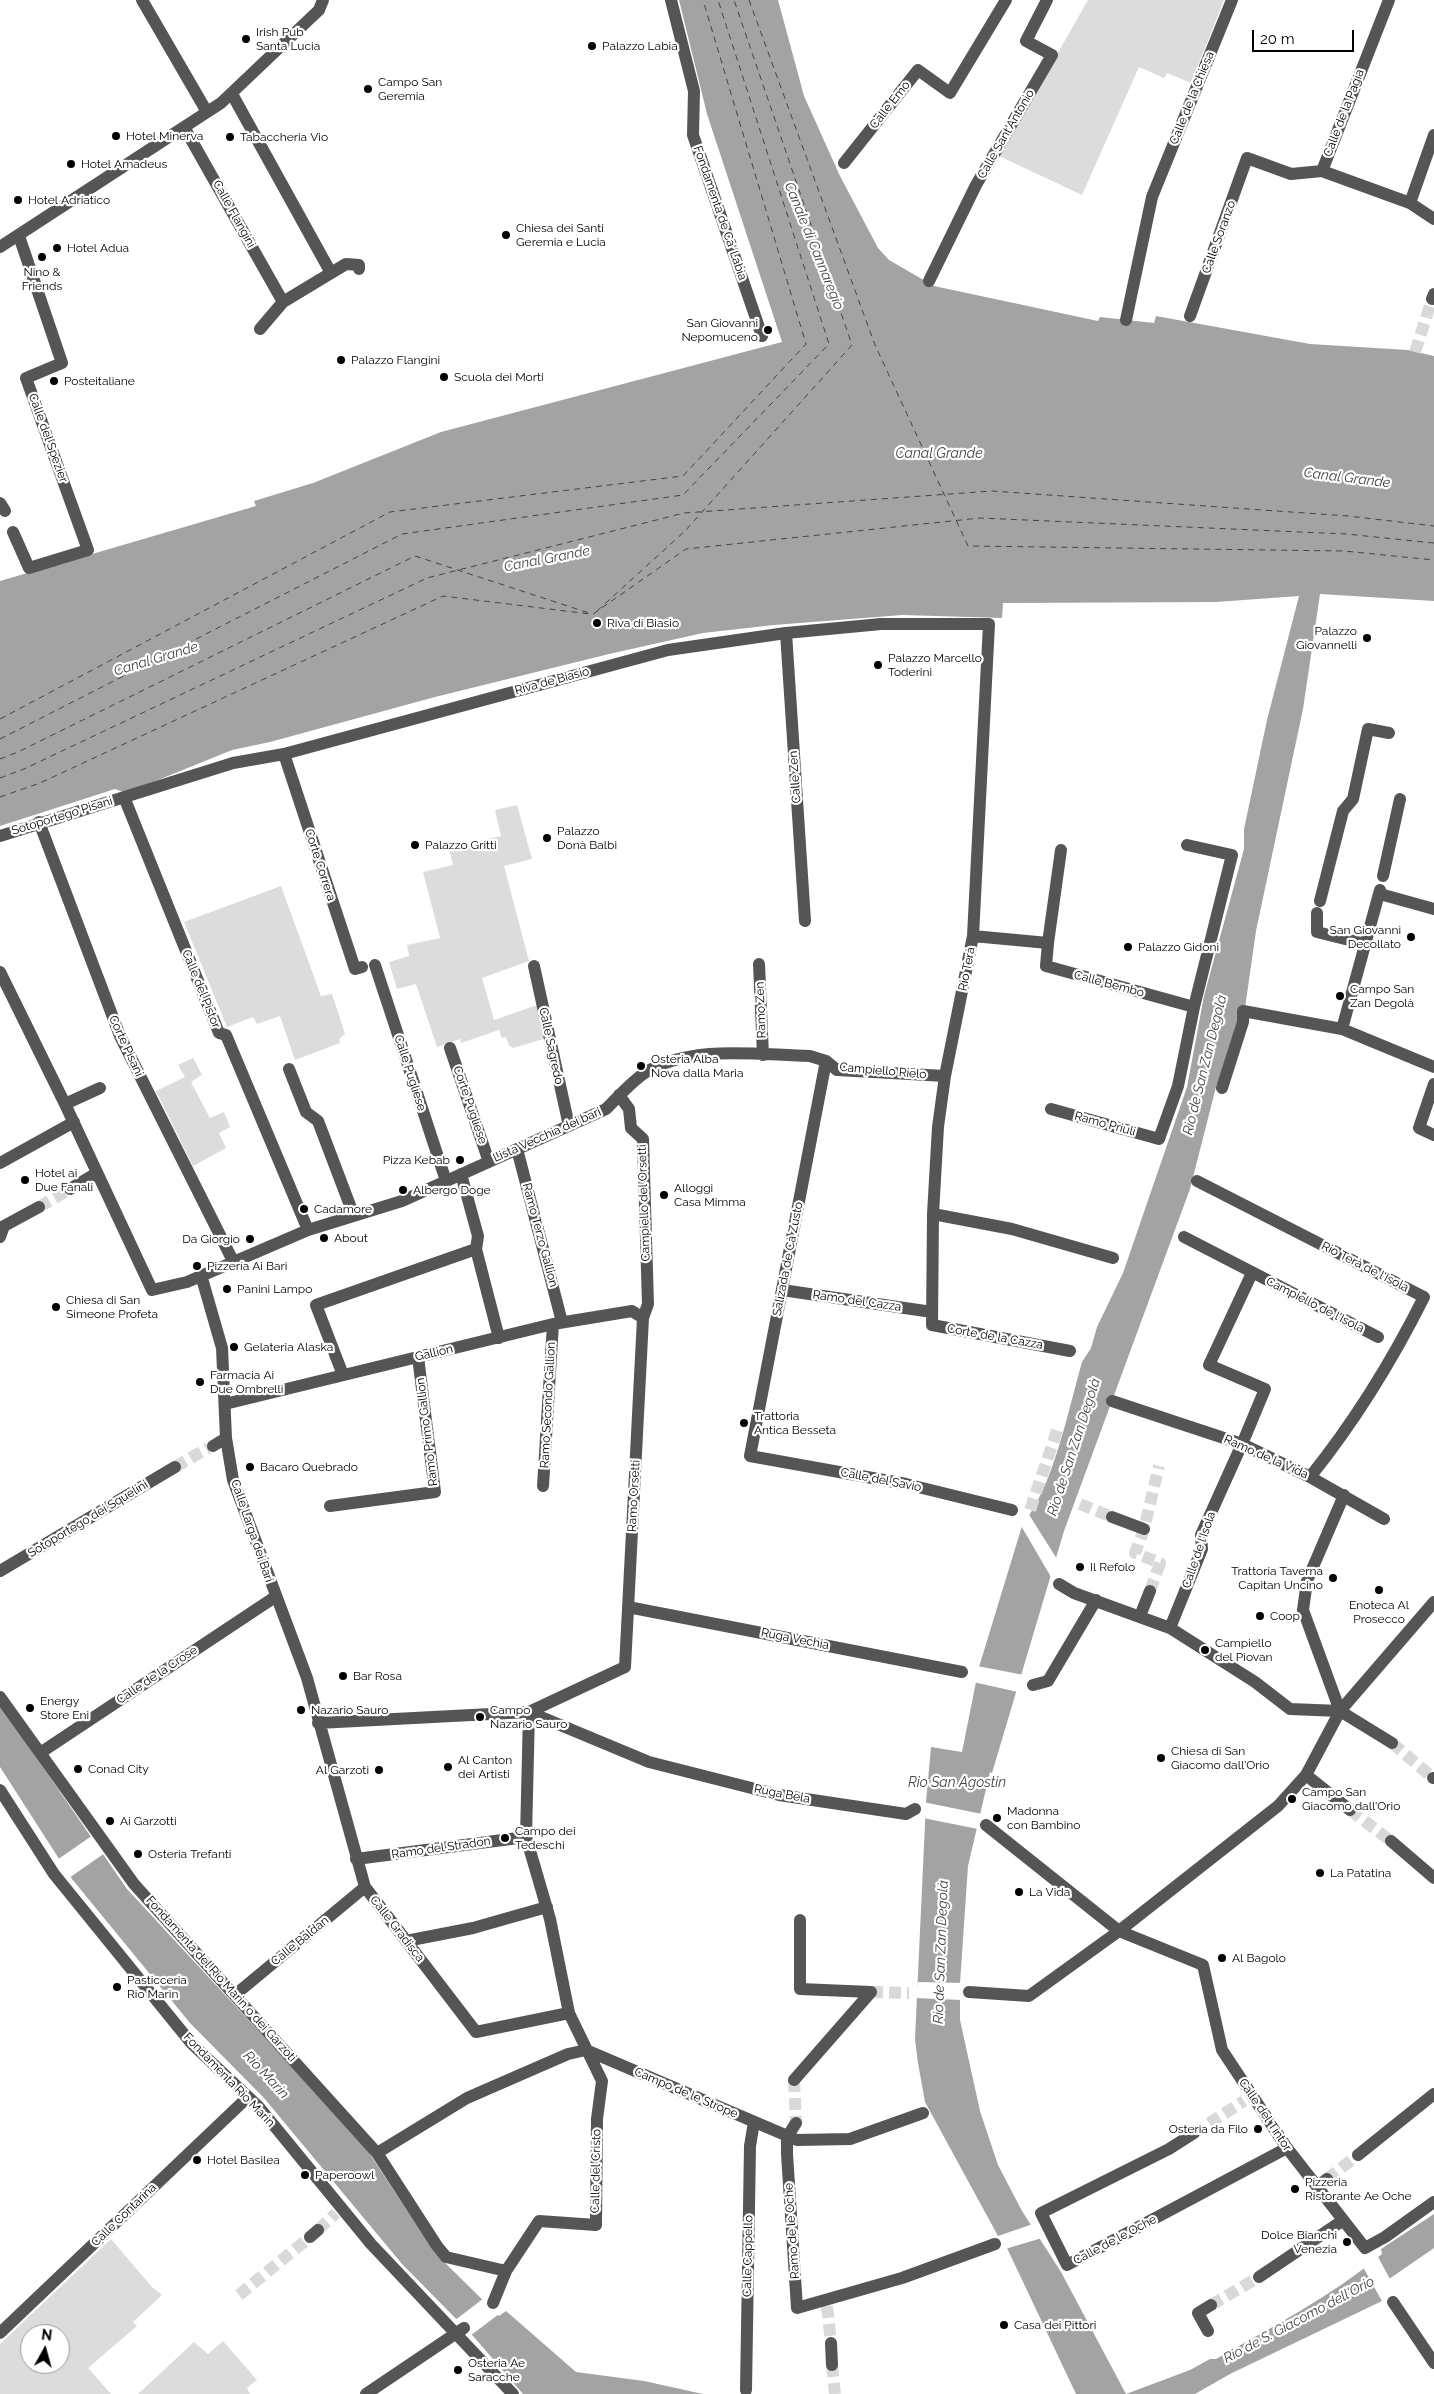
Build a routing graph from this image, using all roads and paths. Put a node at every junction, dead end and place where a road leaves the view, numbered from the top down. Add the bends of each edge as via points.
1 (142, 0) edge
2 (671, 0) edge
3 (1006, 0) edge
4 (1047, 0) edge
5 (1232, 0) edge
6 (1389, 0) edge
7 (318, 3) edge
8 (232, 94) junction
9 (207, 112) junction
10 (184, 127) junction
11 (1434, 135) edge
12 (844, 163) dead end
13 (1322, 171) junction
14 (1410, 203) junction
15 (1434, 219) edge
16 (18, 236) junction
17 (1, 243) edge
18 (359, 269) dead end
19 (327, 275) junction
20 (929, 281) dead end
21 (283, 302) junction
22 (1190, 316) dead end
23 (1126, 320) dead end
24 (260, 329) dead end
25 (762, 336) dead end
26 (7, 518) edge
27 (989, 624) joint
28 (786, 633) junction
29 (1389, 733) dead end
30 (284, 754) junction
31 (124, 797) junction
32 (1400, 799) dead end
33 (39, 822) junction
34 (0, 836) edge
35 (1187, 845) dead end
36 (1061, 850) dead end
37 (1383, 876) dead end
38 (1434, 909) edge
39 (805, 921) dead end
40 (973, 936) junction
41 (1048, 943) junction
42 (1365, 944) junction
43 (760, 964) dead end
44 (375, 965) dead end
45 (362, 966) dead end
46 (534, 966) dead end
47 (0, 972) edge
48 (1194, 1007) junction
49 (1342, 1028) junction
50 (450, 1048) dead end
51 (763, 1055) junction
52 (826, 1061) junction
53 (1434, 1067) edge
54 (289, 1069) dead end
55 (945, 1076) junction
56 (1433, 1087) edge
57 (100, 1088) dead end
58 (1222, 1088) dead end
59 (619, 1095) junction
60 (65, 1104) junction
61 (1052, 1109) dead end
62 (74, 1122) junction
63 (568, 1126) junction
64 (1434, 1135) edge
65 (517, 1149) junction
66 (489, 1162) junction
67 (0, 1163) edge
68 (97, 1173) junction
69 (461, 1174) junction
70 (446, 1181) junction
71 (1197, 1181) dead end
72 (70, 1189) tunnel mouth
73 (39, 1207) tunnel mouth
74 (934, 1214) junction
75 (354, 1216) junction
76 (308, 1230) junction
77 (0, 1237) edge
78 (1184, 1237) dead end
79 (476, 1250) junction
80 (1113, 1258) dead end
81 (233, 1261) junction
82 (1252, 1273) junction
83 (201, 1275) junction
84 (782, 1290) junction
85 (932, 1312) junction
86 (643, 1318) junction
87 (557, 1323) junction
88 (498, 1338) junction
89 (1398, 1348) junction
90 (1070, 1351) dead end
91 (418, 1357) junction
92 (1209, 1365) joint
93 (343, 1375) junction
94 (1112, 1401) dead end
95 (225, 1404) junction
96 (226, 1438) junction
97 (1244, 1440) junction
98 (213, 1446) tunnel mouth
99 (750, 1456) joint
100 (175, 1466) tunnel mouth
101 (1310, 1477) junction
102 (543, 1486) dead end
103 (1344, 1495) junction
104 (330, 1506) dead end
105 (1012, 1510) dead end
106 (1112, 1517) tunnel mouth
107 (1384, 1519) dead end
108 (1144, 1529) dead end
109 (0, 1572) edge
110 (1059, 1584) dead end
111 (1150, 1591) tunnel mouth
112 (275, 1597) junction
113 (1096, 1600) junction
114 (1434, 1603) edge
115 (628, 1607) junction
116 (1140, 1616) junction
117 (1170, 1628) junction
118 (962, 1672) dead end
119 (1034, 1685) dead end
120 (0, 1697) edge
121 (1340, 1711) junction
122 (529, 1712) junction
123 (318, 1723) junction
124 (1392, 1743) tunnel mouth
125 (40, 1753) junction
126 (1306, 1775) junction
127 (0, 1790) edge
128 (915, 1808) dead end
129 (1350, 1810) tunnel mouth
130 (986, 1825) dead end
131 (526, 1837) junction
132 (1391, 1841) tunnel mouth
133 (356, 1860) junction
134 (1434, 1878) edge
135 (365, 1888) junction
136 (549, 1913) junction
137 (800, 1920) dead end
138 (1119, 1931) junction
139 (406, 1941) junction
140 (969, 1992) dead end
141 (236, 1994) junction
142 (570, 2017) junction
143 (586, 2050) junction
144 (794, 2080) tunnel mouth
145 (1434, 2094) edge
146 (248, 2097) junction
147 (922, 2113) dead end
148 (754, 2122) junction
149 (796, 2124) tunnel mouth
150 (1194, 2133) tunnel mouth
151 (792, 2138) junction
152 (1287, 2148) junction
153 (377, 2153) junction
154 (1358, 2155) tunnel mouth
155 (1327, 2179) tunnel mouth
156 (1317, 2187) junction
157 (1434, 2202) edge
158 (1342, 2221) junction
159 (996, 2244) dead end
160 (506, 2271) junction
161 (1259, 2277) tunnel mouth
162 (1394, 2302) dead end
163 (493, 2303) dead end
164 (1211, 2305) tunnel mouth
165 (460, 2331) junction
166 (1208, 2331) dead end
167 (0, 2333) edge
168 (831, 2343) tunnel mouth
169 (1434, 2362) edge
170 (832, 2365) tunnel mouth
171 (746, 2390) dead end
172 (366, 2394) edge
173 (513, 2394) edge

1 - 9 street
2 - 25 street, Fondamenta de Ca' Labia via 694,91 693,135
3 - 12 street, Calle Emo via 950,93 918,70
4 - 20 street, Calle Sant'Antonio via 1026,41 1052,55 976,185
5 - 23 street, Calle de la Chiesa via 1152,197
6 - 13 street, Calle de la Pagia
7 - 8 street
8 - 9 street
8 - 19 street via 280,177
9 - 10 street
10 - 16 street
10 - 21 street, Calle Flangini
11 - 14 street
13 - 14 street
13 - 22 street, Calle Soranzo via 1291,174 1247,158
14 - 15 street
16 - 17 street
16 - 26 street, Calle del Spezier via 62,363 26,378 88,550 29,568
18 - 19 street via 359,265 346,264
19 - 21 street
21 - 24 street
27 - 28 street, Riva de Biasio via 881,624
27 - 40 street, Rio Terà
28 - 30 street, Riva de Biasio via 668,650
28 - 39 street, Calle Zen
29 - 42 street via 1368,728 1352,799 1343,811 1319,907 1317,932
30 - 31 street, Riva de Biasio via 233,762
30 - 45 street, Corte Correra via 355,968
31 - 33 street, Sotoportego Pisani
31 - 76 street, Calle del Pistor via 219,1033 226,1034
32 - 37 street
33 - 34 street, Sotoportego Pisani
33 - 81 street, Corte Pisani via 120,1036
35 - 48 street via 1232,855
36 - 41 street, Calle Bembo
38 - 42 street via 1380,892
40 - 41 street
40 - 55 street, Rio Terà
41 - 48 street, Calle Bembo via 1046,966
42 - 49 street
43 - 51 street, Ramo Zen
44 - 70 street, Calle Pugliese
46 - 63 street, Calle Sagredo
47 - 60 street
48 - 61 street, Ramo Priuli via 1178,1086 1159,1139
49 - 53 street
49 - 58 street via 1244,1011
50 - 66 street, Corte Pugliese
51 - 52 street, Campiello Rielo via 810,1056
51 - 59 street, Lista Vecchia dei bari via 691,1055 648,1071
52 - 55 street, Campiello Rielo via 837,1070
52 - 84 street, Salizada de Cà Zusto
54 - 75 street via 306,1112 318,1121
55 - 74 street, Rio Terà via 938,1126
56 - 64 street via 1419,1128
57 - 60 street
59 - 63 street, Lista Vecchia dei bari via 606,1109
59 - 86 street, Campiello del Orsetti via 629,1109 632,1128 642,1140 648,1304
60 - 62 street
62 - 67 street
62 - 68 street
63 - 65 street, Lista Vecchia dei bari
65 - 66 street, Lista Vecchia dei bari
65 - 87 street, Ramo Terzo Gallion
66 - 69 street, Lista Vecchia dei bari
68 - 72 street
68 - 83 street, Lista Vecchia dei bari via 152,1290 187,1282
69 - 70 street, Lista Vecchia dei bari
69 - 79 street via 478,1236
70 - 75 street, Lista Vecchia dei bari via 402,1201
71 - 89 street, Rio Terà de l'Isola via 1424,1296
73 - 77 street via 4,1226
74 - 80 street via 1012,1229
74 - 85 street, Rio Terà
75 - 76 street, Lista Vecchia dei bari
76 - 81 street, Lista Vecchia dei bari
78 - 82 street, Campiello de l'Isola
79 - 88 street
79 - 93 street via 316,1305
81 - 83 street, Lista Vecchia dei bari
82 - 89 street, Campiello de l'Isola
82 - 92 street, Campiello de l'Isola
83 - 95 street, Calle Larga dei Bari via 222,1348
84 - 85 street, Ramo del Cazza
84 - 99 street, Salizada de Cà Zusto
85 - 90 street, Corte de la Cazza via 932,1325
86 - 87 street, Gallion via 632,1311
86 - 115 street, Ramo Orsetti
87 - 88 street, Gallion
87 - 102 street, Ramo Secondo Gallion
88 - 91 street, Gallion
89 - 101 street, Rio Terà de l'Isola via 1340,1440
91 - 93 street, Gallion
91 - 104 street, Ramo Primo Gallion via 435,1492
92 - 97 street, Calle de l'Isola via 1265,1389
93 - 95 street, Gallion
94 - 97 street, Ramo de la Vida
95 - 96 street, Calle Larga dei Bari
96 - 98 street
96 - 112 street, Calle Larga dei Bari via 233,1480
97 - 101 street, Ramo de la Vida
97 - 117 street, Calle de l'Isola via 1201,1535 1202,1549
99 - 105 street, Calle del Savio via 906,1484
100 - 109 street, Sotoportego dei Squelini
101 - 103 street, Ramo de la Vida
103 - 107 street, Ramo de la Vida
103 - 121 street via 1307,1581 1303,1610
106 - 108 street
110 - 113 street
111 - 116 street
112 - 123 street, Calle Larga dei Bari via 307,1678
112 - 125 street, Calle de la Crose
113 - 116 street
113 - 119 street via 1048,1681
114 - 121 street
115 - 118 street, Ruga Vechia
115 - 122 street, Ramo Orsetti via 625,1667
116 - 117 street
117 - 121 street via 1290,1709
120 - 125 street, Fondamenta del Rio Marin o dei Garzoti
121 - 124 street
121 - 126 street
122 - 123 street
122 - 128 street, Ruga Bela via 650,1762 779,1795 906,1814
122 - 131 street
123 - 133 street, Calle Gradisca
125 - 141 street, Fondamenta del Rio Marin o dei Garzoti via 134,1884
126 - 129 street
126 - 138 street via 1278,1806
127 - 146 street, Fondamenta Rio Marin via 51,1876 192,2044
130 - 138 street
131 - 133 street, Ramo del Stradon
131 - 136 street
132 - 134 street
133 - 135 street, Calle Gradisca
135 - 139 street, Calle Gradisca
135 - 141 street, Calle Baldan
136 - 139 street
136 - 142 street
137 - 144 street via 800,1989 871,1992
138 - 140 street via 1029,1996
138 - 152 street, Calle del Tintor via 1203,1965 1222,2050 1248,2099
139 - 142 street, Calle Gradisca via 476,2032
141 - 153 street, Fondamenta del Rio Marin o dei Garzoti
142 - 143 street
143 - 148 street, Campo de le Strope
143 - 153 street via 568,2054 467,2098
143 - 160 street, Calle del Cristo via 602,2081 597,2119 596,2225 539,2221
145 - 154 street
146 - 165 street, Fondamenta Rio Marin via 339,2211
146 - 167 street, Calle Contarina
147 - 151 street via 850,2139
148 - 151 street, Campo de le Strope
148 - 171 street, Calle Cappello via 750,2146
149 - 151 street
150 - 152 street, Calle de le Oche via 1169,2149 1041,2213 1067,2265
151 - 159 street, Ramo de le Oche via 787,2154 798,2308 826,2303
152 - 156 street, Calle del Tintor
153 - 160 street, Fondamenta del Rio Marin o dei Garzoti via 446,2257
155 - 156 street
156 - 158 street, Calle del Tintor
157 - 158 street, Calle del Tintor via 1365,2248
158 - 161 street
160 - 163 street
162 - 169 street
164 - 166 street via 1198,2313
165 - 172 street
165 - 173 street, Fondamenta Rio Marin
168 - 170 street

